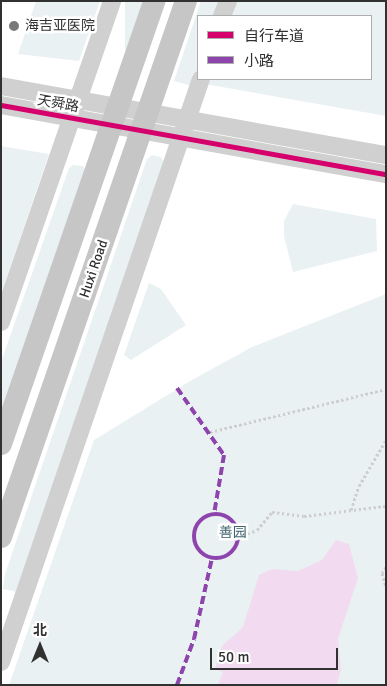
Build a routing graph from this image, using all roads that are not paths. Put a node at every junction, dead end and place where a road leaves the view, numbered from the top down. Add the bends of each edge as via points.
1 (112, 1) edge
2 (154, 1) edge
3 (186, 1) edge
4 (228, 1) edge
5 (222, 15) edge
6 (201, 80) edge
7 (1, 86) edge
8 (78, 100) junction
9 (1, 105) edge
10 (114, 116) junction
11 (72, 118) junction
12 (187, 119) junction
13 (145, 121) junction
14 (181, 137) junction
15 (386, 155) edge
16 (386, 174) edge
17 (1, 322) edge
18 (1, 444) edge
19 (1, 538) edge
20 (1, 662) edge

1 - 8 street
2 - 10 main road
3 - 13 main road, Huxi Road
4 - 5 street
6 - 12 street
7 - 8 street, 天舜路
8 - 10 street, 天舜路
8 - 11 street
9 - 11 street, 天舜路
10 - 11 street, 天舜路
10 - 13 street
10 - 18 main road
11 - 17 street
12 - 13 street
12 - 14 street
12 - 15 street
13 - 14 street
13 - 19 main road, Huxi Road
14 - 16 street
14 - 20 street

